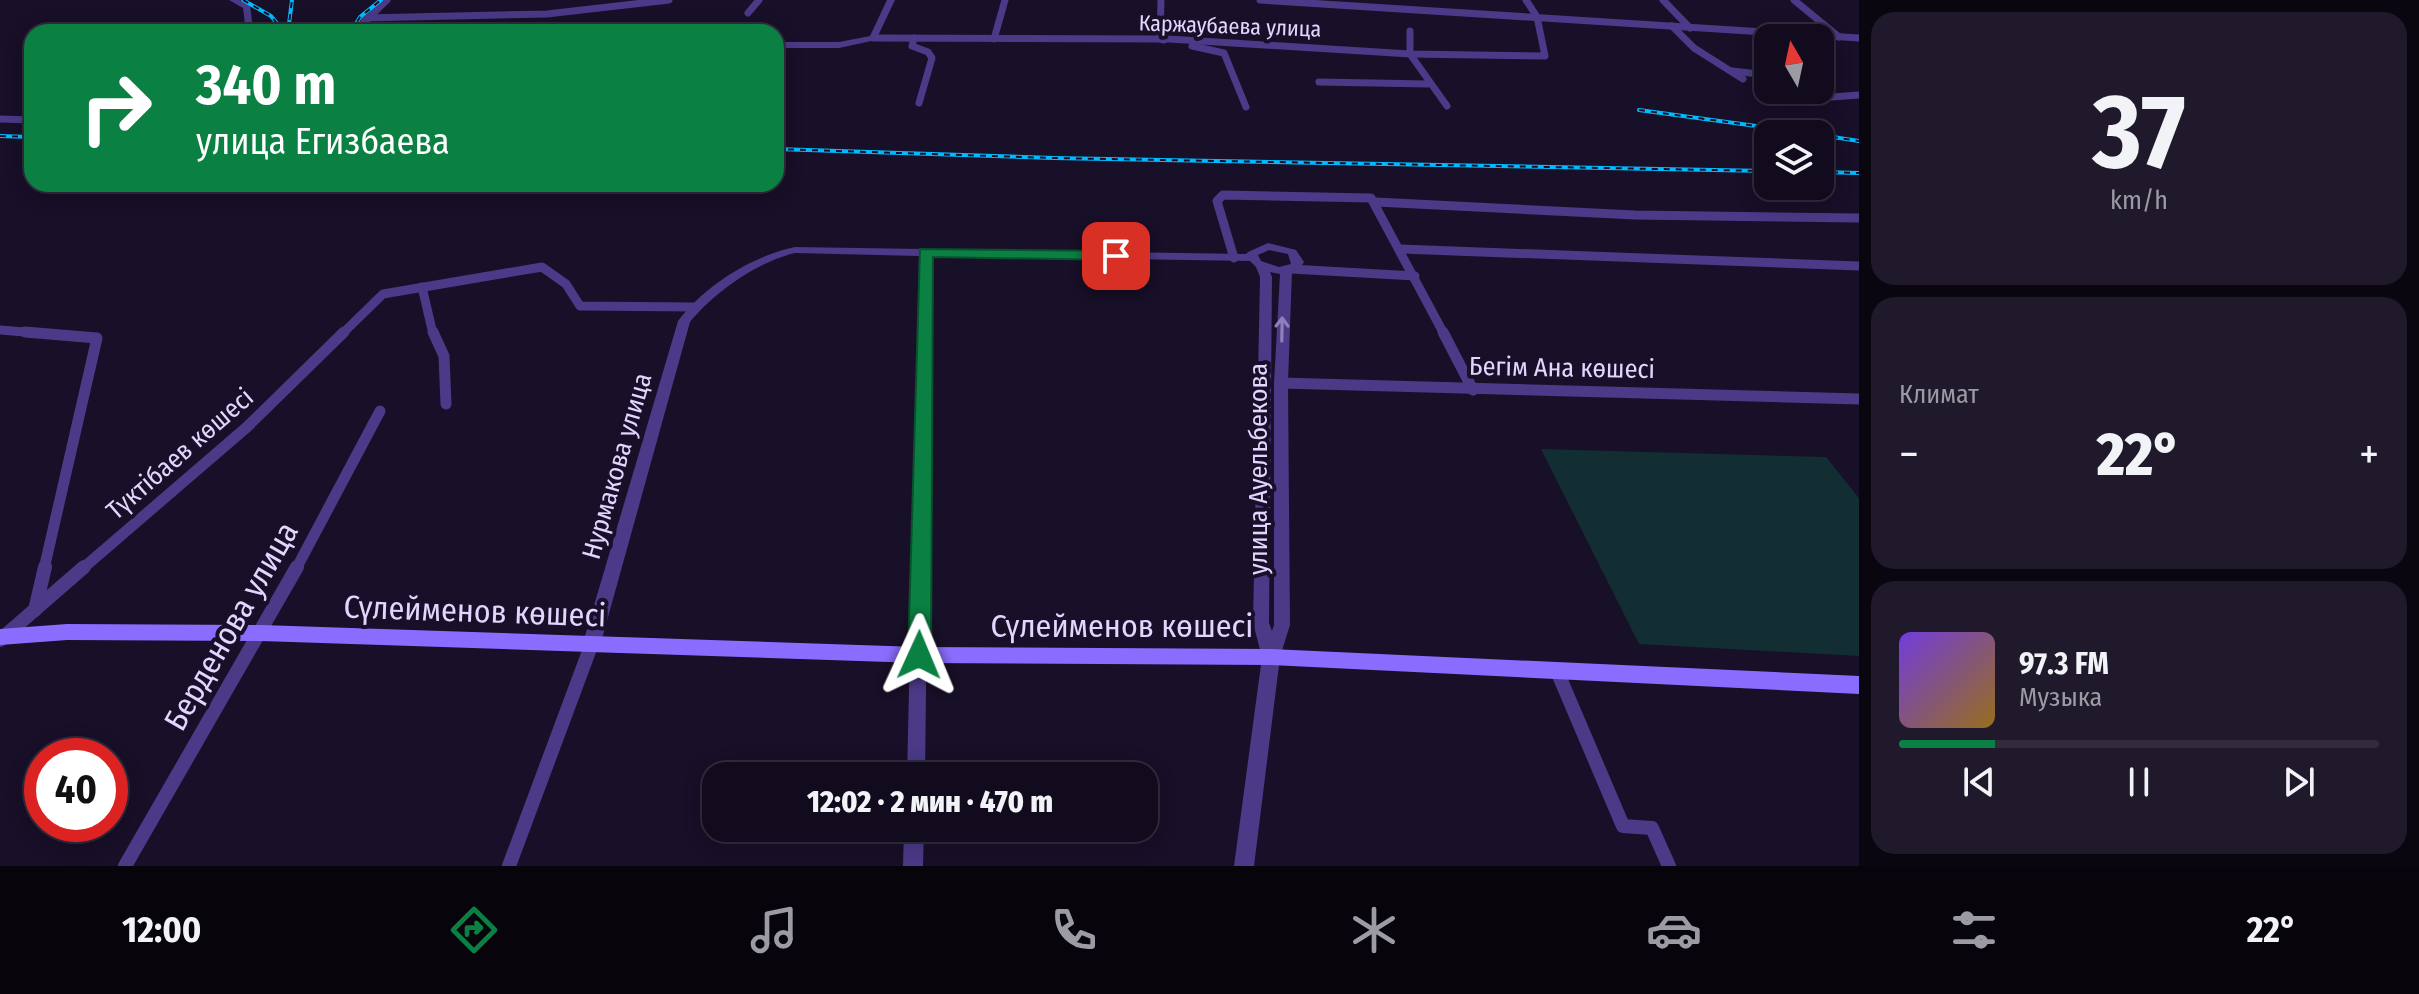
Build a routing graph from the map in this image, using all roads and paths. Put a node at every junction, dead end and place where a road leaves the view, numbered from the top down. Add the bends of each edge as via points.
1 (387, 0) edge
2 (669, 0) edge
3 (759, 0) edge
4 (891, 0) edge
5 (1005, 0) edge
6 (1161, 0) edge
7 (1260, 0) edge
8 (1406, 0) edge
9 (1526, 0) edge
10 (1663, 0) edge
11 (1794, 0) edge
12 (239, 1) edge
13 (1283, 1) edge
14 (1409, 9) junction
15 (748, 13) dead end
16 (1537, 17) junction
17 (364, 18) junction
18 (248, 24) edge
19 (360, 24) edge
20 (1672, 26) junction
21 (1690, 28) junction
22 (1410, 31) dead end
23 (1839, 37) junction
24 (873, 38) junction
25 (914, 38) junction
26 (1859, 38) edge
27 (994, 39) junction
28 (1160, 39) junction
29 (1224, 42) junction
30 (784, 45) edge
31 (1224, 53) junction
32 (1410, 54) junction
33 (1732, 71) junction
34 (1754, 73) edge
35 (1743, 79) dead end
36 (1319, 82) dead end
37 (1428, 84) junction
38 (1859, 95) edge
39 (1834, 97) edge
40 (919, 103) dead end
41 (1447, 106) dead end
42 (1246, 107) dead end
43 (0, 119) edge
44 (24, 120) edge
45 (1376, 202) junction
46 (1859, 218) edge
47 (1401, 249) junction
48 (925, 253) junction
49 (1234, 258) junction
50 (1257, 263) junction
51 (1859, 266) edge
52 (1288, 270) junction
53 (1415, 276) junction
54 (422, 287) junction
55 (694, 307) junction
56 (0, 330) edge
57 (1265, 382) junction
58 (1281, 383) junction
59 (1473, 390) junction
60 (1859, 399) edge
61 (446, 404) dead end
62 (380, 411) dead end
63 (35, 610) junction
64 (261, 633) junction
65 (2, 637) edge
66 (591, 646) junction
67 (919, 655) junction
68 (1271, 657) junction
69 (1557, 671) junction
70 (1859, 685) edge
71 (916, 762) edge
72 (914, 842) edge
73 (125, 866) edge
74 (509, 866) edge
75 (913, 866) edge
76 (1244, 866) edge
77 (1669, 866) edge

1 - 17 street
2 - 17 street via 547,14
3 - 15 street
4 - 24 street
5 - 27 street
6 - 28 street
7 - 13 street
8 - 14 street
9 - 16 street
10 - 21 street
11 - 23 street
12 - 18 street via 247,7
13 - 14 street
14 - 16 street
16 - 20 street
16 - 32 street, Каржаубаева улица via 1545,56
17 - 19 street
20 - 21 street
20 - 33 street via 1694,48
21 - 23 street
22 - 32 street
23 - 26 street
24 - 25 street, Каржаубаева улица
24 - 30 street via 839,45
25 - 27 street, Каржаубаева улица
25 - 40 street via 912,46 932,58
27 - 28 street, Каржаубаева улица
28 - 29 street, Каржаубаева улица
28 - 31 street
29 - 31 street
29 - 32 street, Каржаубаева улица
31 - 42 street
32 - 37 street
33 - 34 street
33 - 35 street
36 - 37 street
37 - 41 street
38 - 39 street
43 - 44 street
45 - 46 street via 1635,215
45 - 47 street
45 - 49 street via 1361,196 1223,195 1217,201
47 - 51 street
47 - 53 street
48 - 49 street
48 - 55 street via 783,251
48 - 67 street
49 - 50 street
50 - 52 street
50 - 52 street via 1255,250 1276,246 1296,257 1296,266
50 - 57 street, улица Ауельбекова via 1266,277
52 - 53 street
58 -> 52 street, улица Ауельбекова
53 - 59 street
54 - 55 street via 542,267 566,284 580,306
54 - 61 street via 435,341 444,356
54 - 63 street, Түктібаев көшесі via 383,294 247,427
55 - 66 street, Нурмакова улица via 684,321 666,379
56 - 63 street via 97,338
57 - 58 street, Бегім Ана көшесі
57 - 68 street, улица Ауельбекова via 1261,623
58 - 59 street, Бегім Ана көшесі
58 - 68 street, улица Ауельбекова via 1282,625
59 - 60 street, Бегім Ана көшесі
62 - 64 street, Берденова улица
63 - 65 street, Түктібаев көшесі
64 - 65 main road, Сүлейменов көшесі
64 - 66 main road, Сүлейменов көшесі
64 - 73 street, Берденова улица
66 - 67 main road, Сүлейменов көшесі
66 - 74 street, Нурмакова улица
67 - 68 main road, Сүлейменов көшесі
67 - 71 street
68 - 69 main road, Сүлейменов көшесі
68 - 76 street
69 - 70 main road, Сүлейменов көшесі
69 - 77 street via 1623,826 1652,828
72 - 75 street

